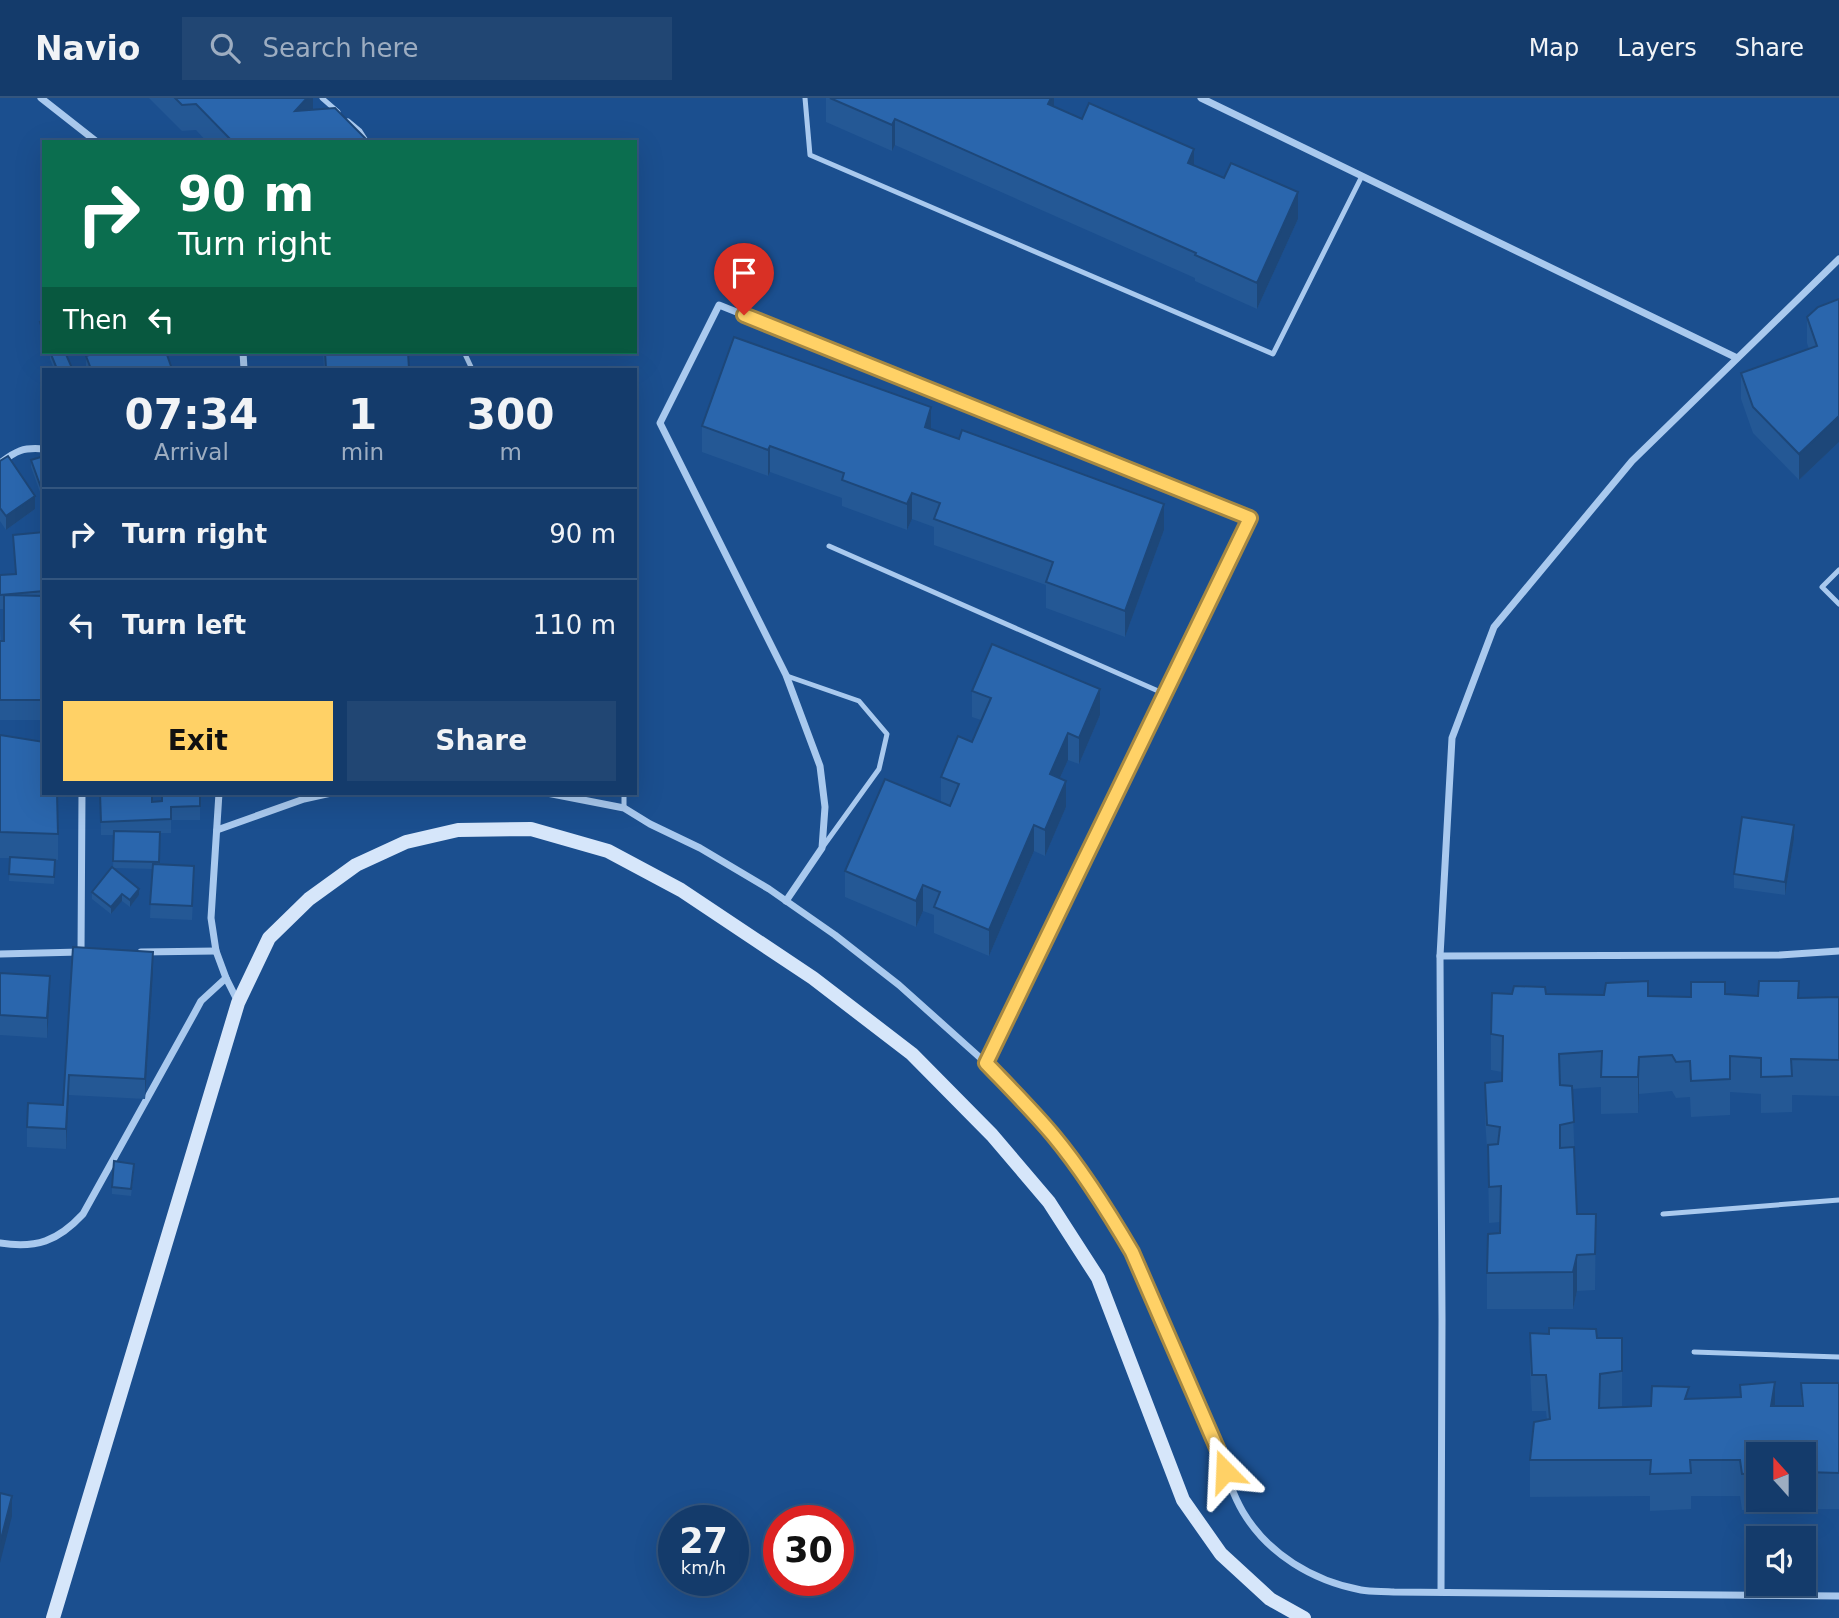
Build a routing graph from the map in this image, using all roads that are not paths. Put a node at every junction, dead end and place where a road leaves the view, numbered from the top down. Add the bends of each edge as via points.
1 (41, 98) edge
2 (321, 98) edge
3 (805, 98) edge
4 (1201, 98) edge
5 (94, 140) edge
6 (366, 140) edge
7 (1362, 176) junction
8 (1839, 259) edge
9 (1737, 358) junction
10 (42, 449) edge
11 (0, 463) edge
12 (829, 546) dead end
13 (1839, 570) edge
14 (1839, 604) edge
15 (786, 675) junction
16 (1165, 694) junction
17 (82, 795) edge
18 (219, 795) edge
19 (322, 795) edge
20 (558, 795) edge
21 (624, 795) edge
22 (624, 808) junction
23 (217, 830) junction
24 (822, 848) junction
25 (786, 901) junction
26 (216, 951) junction
27 (1839, 951) edge
28 (94, 952) edge
29 (135, 952) edge
30 (80, 953) junction
31 (0, 954) edge
32 (1440, 956) junction
33 (226, 978) junction
34 (238, 1003) junction
35 (986, 1063) junction
36 (1839, 1200) edge
37 (1663, 1214) dead end
38 (0, 1243) edge
39 (1694, 1352) dead end
40 (1839, 1357) edge
41 (1441, 1592) junction
42 (1839, 1596) edge
43 (53, 1618) edge
44 (1304, 1618) edge

1 - 5 street
2 - 6 lane
3 - 7 lane via 810,156 1273,354
4 - 7 street
7 - 9 street
8 - 9 street
9 - 32 street via 1632,461 1494,626 1452,738
10 - 11 street via 15,452
12 - 16 lane
13 - 14 lane via 1822,587
15 - 16 street via 660,423 719,305 1250,518
15 - 24 street via 820,766 825,807
15 - 24 lane via 859,701 887,734 879,769
16 - 35 street
17 - 30 street
18 - 23 street
19 - 23 street
20 - 22 street
21 - 22 lane
22 - 25 street
23 - 26 street via 211,918
24 - 25 street
25 - 35 street via 899,985
26 - 29 street
26 - 33 street
27 - 32 street via 1780,956
28 - 30 street
30 - 31 street
32 - 41 street
33 - 34 street
33 - 38 street via 201,1001 72,1227 27,1246
34 - 43 main road
34 - 44 main road via 269,938 309,899 356,865 406,842 458,830 531,829 608,851 681,890 813,978 912,1055 992,1135 1048,1202 1098,1278 1183,1500 1221,1555 1270,1599
35 - 41 street via 1053,1135 1107,1208 1132,1252 1230,1486 1262,1537 1284,1558 1336,1584 1364,1591
36 - 37 lane
39 - 40 lane
41 - 42 street

